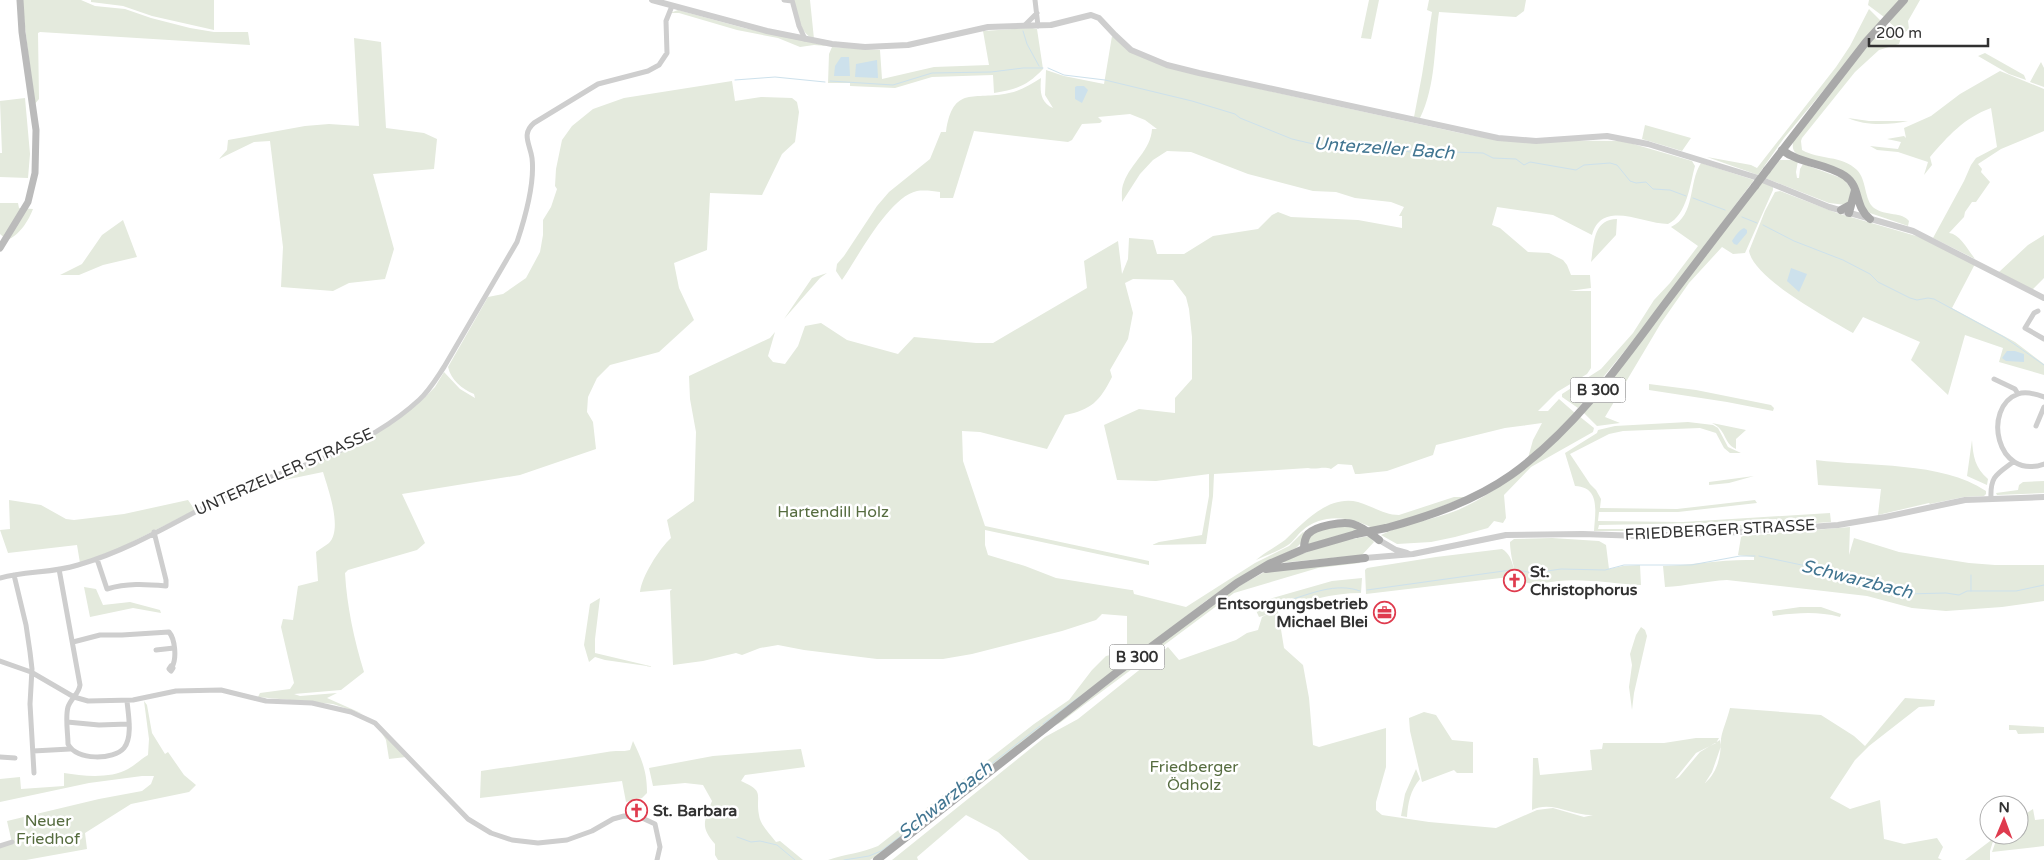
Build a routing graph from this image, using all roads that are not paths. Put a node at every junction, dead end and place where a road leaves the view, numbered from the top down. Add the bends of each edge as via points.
1 (20, 0) edge
2 (652, 0) edge
3 (784, 0) edge
4 (792, 0) edge
5 (1035, 0) edge
6 (1904, 0) edge
7 (672, 6) junction
8 (1037, 13) junction
9 (1025, 25) junction
10 (1038, 26) junction
11 (805, 39) junction
12 (1784, 148) junction
13 (1796, 158) junction
14 (1806, 162) junction
15 (1768, 169) junction
16 (1855, 188) junction
17 (1858, 199) junction
18 (1847, 209) junction
19 (1870, 219) junction
20 (0, 248) edge
21 (2044, 298) edge
22 (2038, 311) dead end
23 (2044, 339) edge
24 (1994, 379) dead end
25 (2018, 394) junction
26 (2044, 397) edge
27 (2044, 407) edge
28 (2036, 426) dead end
29 (2013, 462) junction
30 (2044, 464) edge
31 (2044, 497) edge
32 (1991, 498) junction
33 (154, 532) junction
34 (1379, 540) joint
35 (1304, 548) junction
36 (1413, 554) junction
37 (1365, 558) joint
38 (97, 559) junction
39 (59, 569) junction
40 (1254, 572) junction
41 (14, 575) junction
42 (0, 578) edge
43 (73, 642) junction
44 (174, 648) junction
45 (156, 650) dead end
46 (0, 661) edge
47 (172, 667) dead end
48 (31, 672) junction
49 (74, 697) junction
50 (127, 701) junction
51 (68, 722) junction
52 (128, 724) junction
53 (70, 749) junction
54 (33, 751) junction
55 (0, 757) edge
56 (15, 758) dead end
57 (34, 773) dead end
58 (12, 842) dead end
59 (0, 846) edge
60 (657, 860) edge
61 (877, 860) edge

1 - 20 main road via 36,130 36,159 28,202
2 - 7 street
3 - 4 street
4 - 11 street
5 - 8 street
6 - 12 main road, B 300 via 1866,42
7 - 11 street
7 - 33 street, UNTERZELLER STRASSE via 666,21 667,53 659,65 598,84 528,128 526,138 532,168 524,223 517,242 444,368 418,401 349,446 238,490
8 - 9 street
8 - 10 street
9 - 10 street
9 - 11 street via 988,27 880,48
10 - 18 street via 1092,15 1131,50 1168,65 1498,138 1536,141 1590,136 1624,138 1755,177 1816,202
12 - 13 main road
12 - 14 main road
12 - 15 main road, B 300
13 - 14 main road
13 - 15 main road via 1780,160
14 - 16 main road via 1845,176
15 - 35 main road, B 300, bridge via 1589,401 1548,445 1481,493 1432,515
16 - 17 main road
16 - 18 main road
17 - 18 main road via 1855,208
17 - 19 main road via 1862,211
18 - 19 street
19 - 21 street via 1932,240
22 - 23 street via 2025,328
24 - 25 street via 2015,389
25 - 26 street
25 - 29 street via 2004,406 1998,424 2002,450
27 - 28 street
29 - 30 street via 2028,467
29 - 32 street via 1992,479
31 - 32 street, FRIEDBERGER STRASSE
32 - 36 street, FRIEDBERGER STRASSE via 1954,501 1893,516 1838,524 1723,534 1519,534
33 - 38 street, UNTERZELLER STRASSE
33 - 38 street via 166,586 124,584 107,589
34 - 35 main road via 1354,524 1337,523 1311,531
34 - 36 street via 1396,550
35 - 40 main road, B 300
36 - 37 street, FRIEDBERGER STRASSE
37 - 40 main road
38 - 39 street, UNTERZELLER STRASSE
39 - 41 street, UNTERZELLER STRASSE
39 - 43 street
40 - 61 main road, B 300 via 1116,673
41 - 42 street, UNTERZELLER STRASSE
41 - 48 street via 27,630
43 - 44 street via 100,634 164,631 171,633
43 - 49 street via 80,685
44 - 45 street
44 - 47 street
46 - 48 street
48 - 49 street
48 - 54 street
49 - 50 street via 88,701
49 - 51 street via 67,710
50 - 52 street
50 - 60 street via 186,690 221,690 266,701 327,705 375,723 459,812 499,836 538,843 567,840 620,817 640,817 655,824 660,847
51 - 52 street
51 - 53 street
52 - 53 street via 127,744 118,753 85,757
53 - 54 street
54 - 57 street
55 - 56 street
58 - 59 street

